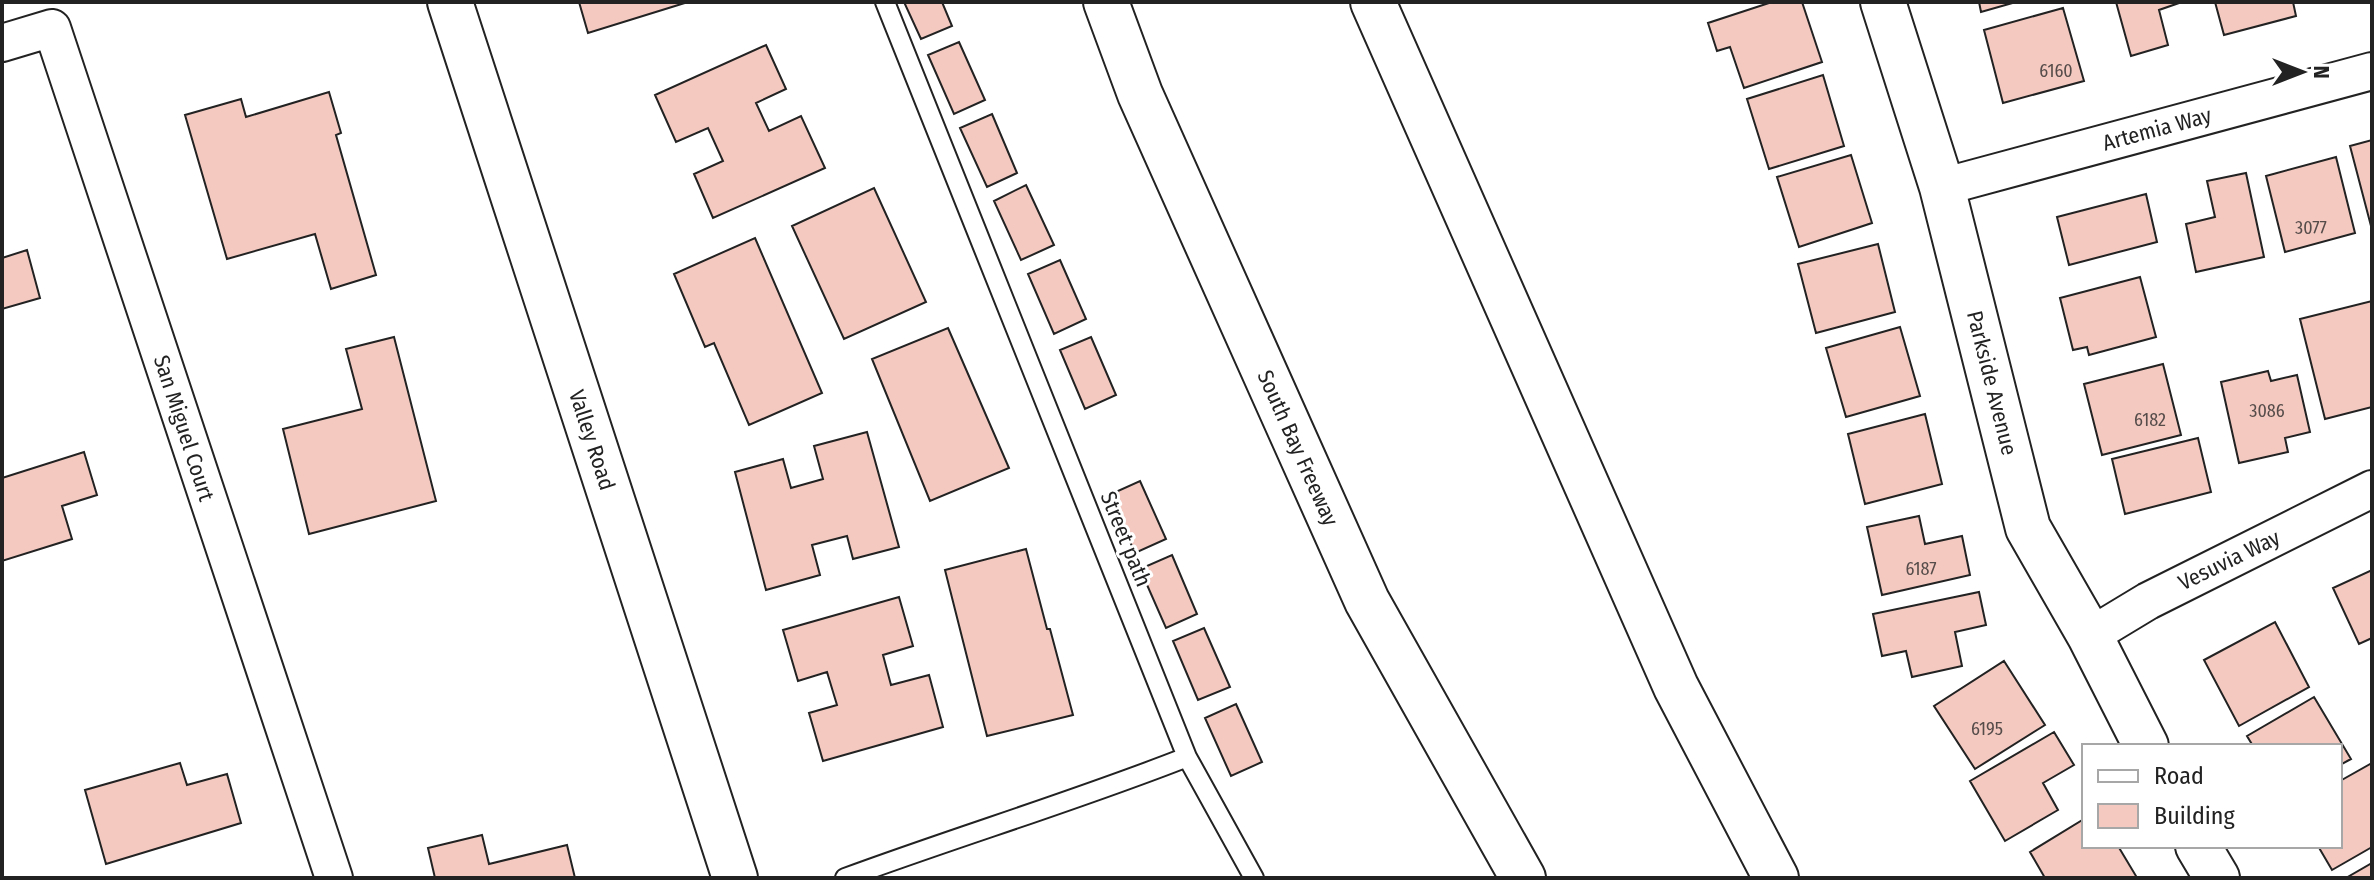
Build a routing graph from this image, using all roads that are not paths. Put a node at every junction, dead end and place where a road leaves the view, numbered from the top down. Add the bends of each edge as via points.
1 (450, 2) edge
2 (885, 2) edge
3 (1096, 2) edge
4 (1106, 2) edge
5 (1373, 2) edge
6 (1883, 2) edge
7 (2, 43) edge
8 (2372, 71) edge
9 (1140, 94) junction
10 (1942, 187) junction
11 (2372, 489) edge
12 (2090, 636) junction
13 (2145, 744) edge
14 (1187, 757) junction
15 (2199, 848) edge
16 (334, 878) edge
17 (735, 878) edge
18 (845, 878) edge
19 (1254, 878) edge
20 (1523, 878) edge
21 (1776, 878) edge
22 (2217, 878) edge

1 - 17 main road, Valley Road
2 - 14 lane, Street path
3 - 9 main road
4 - 9 main road, South Bay Freeway
5 - 21 main road via 1676,687
6 - 10 main road, Parkside Avenue
7 - 16 street, San Miguel Court via 52,28
8 - 10 street, Artemia Way
9 - 20 main road, South Bay Freeway via 1367,601
10 - 12 main road, Parkside Avenue via 2028,528
11 - 12 street, Vesuvia Way via 2148,601
12 - 13 main road, Parkside Avenue
14 - 18 lane
14 - 19 lane, Street path
15 - 22 main road

